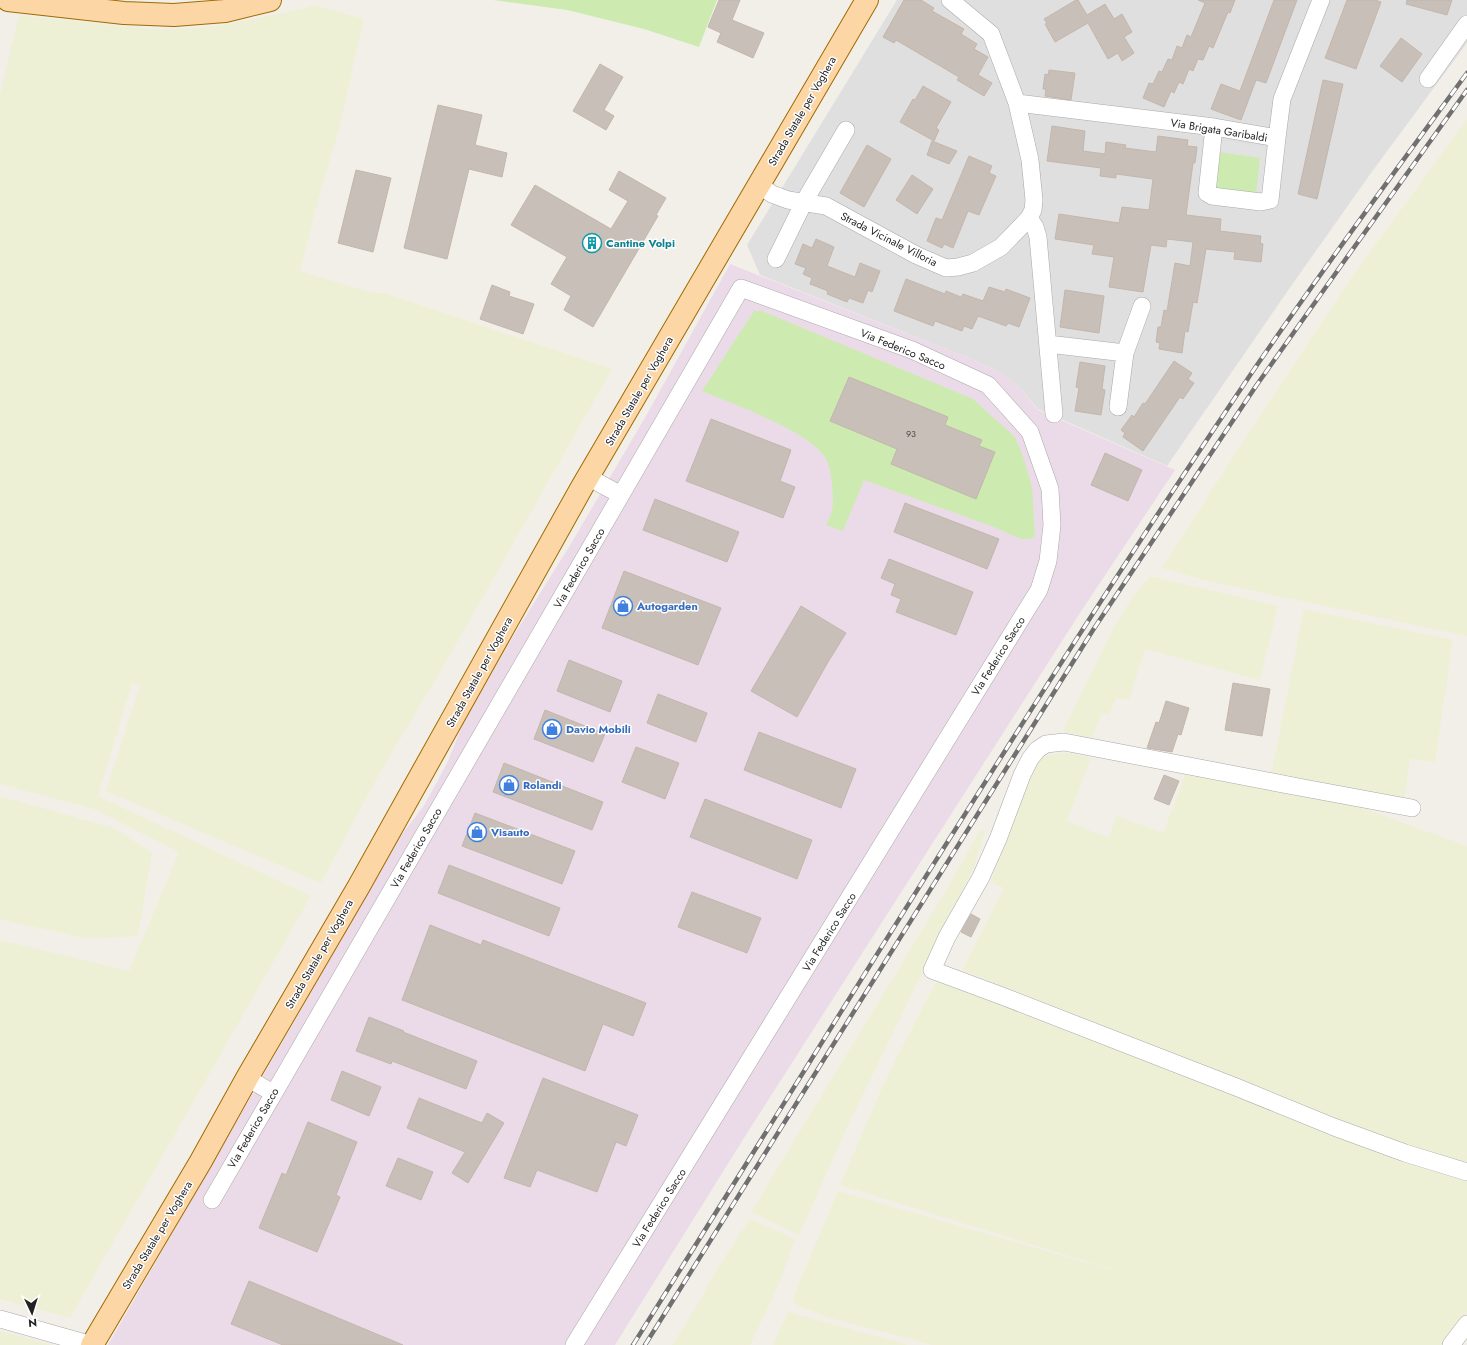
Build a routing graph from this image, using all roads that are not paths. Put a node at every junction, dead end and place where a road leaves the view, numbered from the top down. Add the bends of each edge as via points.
1 (8, 0) edge
2 (270, 0) edge
3 (867, 0) edge
4 (950, 0) edge
5 (1320, 0) edge
6 (1467, 24) edge
7 (1428, 79) dead end
8 (1017, 103) junction
9 (1214, 127) junction
10 (846, 130) dead end
11 (1277, 138) junction
12 (759, 185) junction
13 (804, 202) junction
14 (1029, 218) junction
15 (776, 259) dead end
16 (1142, 306) dead end
17 (1048, 344) junction
18 (1125, 353) junction
19 (1118, 407) dead end
20 (1054, 414) dead end
21 (588, 477) junction
22 (621, 495) junction
23 (1412, 808) dead end
24 (247, 1078) junction
25 (273, 1093) junction
26 (1467, 1172) edge
27 (212, 1200) dead end
28 (0, 1319) edge
29 (1467, 1324) edge
30 (92, 1345) edge
31 (574, 1345) edge
32 (1451, 1345) edge

1 - 2 main road via 124,13 174,15 225,11
3 - 12 main road, Strada Statale per Voghera
4 - 8 street, Strada Vicinale Villoria via 991,34
5 - 11 street, Via Brigata Garibaldi via 1282,99
6 - 7 street
8 - 9 street, Via Brigata Garibaldi
8 - 14 street, Strada Vicinale Villoria via 1030,160 1034,200
9 - 11 street, Via Brigata Garibaldi
9 - 11 street via 1207,193 1212,196 1261,202 1270,200
10 - 13 street
12 - 13 street, Strada Vicinale Villoria via 772,194
12 - 21 main road, Strada Statale per Voghera
13 - 14 street, Strada Vicinale Villoria via 826,206 916,255 946,268 973,263 1001,247
13 - 15 street
14 - 17 street via 1038,237
16 - 18 street
17 - 18 street
17 - 20 street
18 - 19 street
21 - 22 street
21 - 24 main road, Strada Statale per Voghera via 359,886
22 - 25 street, Via Federico Sacco
22 - 31 street, Via Federico Sacco via 741,288 912,350 988,385 1030,432 1050,489 1052,525 1048,561 1035,596
23 - 26 street via 1064,742 1046,744 1037,750 1026,767 981,877 947,937 932,970 989,990 1334,1127
24 - 25 street
24 - 30 main road, Strada Statale per Voghera
25 - 27 street, Via Federico Sacco
28 - 30 street
29 - 32 street

